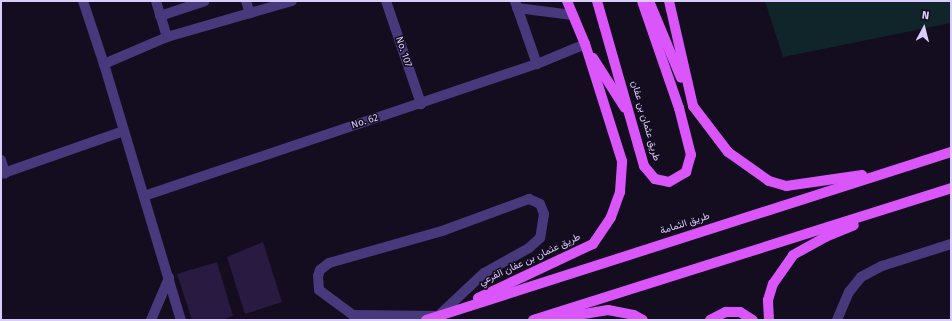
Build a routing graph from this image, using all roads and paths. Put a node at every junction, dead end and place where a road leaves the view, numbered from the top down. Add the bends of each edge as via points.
1 (83, 1) edge
2 (156, 1) edge
3 (205, 1) edge
4 (246, 1) edge
5 (292, 1) edge
6 (386, 1) edge
7 (567, 1) edge
8 (597, 1) edge
9 (642, 1) edge
10 (649, 1) edge
11 (669, 1) edge
12 (273, 4) edge
13 (516, 5) edge
14 (250, 13) junction
15 (573, 15) junction
16 (160, 16) junction
17 (167, 37) junction
18 (585, 44) junction
19 (104, 64) junction
20 (537, 64) junction
21 (421, 104) junction
22 (693, 106) junction
23 (631, 117) junction
24 (124, 131) junction
25 (951, 152) edge
26 (1, 160) edge
27 (890, 171) junction
28 (3, 173) edge
29 (951, 188) edge
30 (144, 196) junction
31 (918, 198) junction
32 (951, 244) edge
33 (169, 278) junction
34 (438, 316) junction
35 (151, 320) edge
36 (181, 320) edge
37 (426, 320) edge
38 (533, 320) edge
39 (547, 320) edge
40 (643, 320) edge
41 (710, 320) edge
42 (753, 320) edge
43 (769, 320) edge
44 (838, 320) edge

1 - 19 street
2 - 16 street
3 - 16 street
4 - 14 street
5 - 12 street
6 - 21 street, No. 107
7 - 15 main road, طريق عثمان بن عفان الفرعي
8 - 23 main road, طريق عثمان بن عفان
9 - 23 main road, طريق عثمان بن عفان via 679,108 691,155 686,172 669,182 655,178 644,166
10 - 22 main road
11 - 22 main road
12 - 14 street
13 - 15 street
13 - 20 street
14 - 17 street
15 - 18 main road, طريق عثمان بن عفان الفرعي
16 - 17 street
17 - 19 street
18 - 20 street, No. 62
18 - 23 main road
18 - 34 main road, طريق عثمان بن عفان الفرعي via 622,161 620,192 611,217 593,244
19 - 24 street
20 - 21 street, No. 62
21 - 30 street, No. 62
22 - 27 main road via 728,152 769,181 786,186
24 - 28 street
24 - 30 street
25 - 27 main road, طريق الثمامة
26 - 28 street
27 - 34 main road, طريق الثمامة
29 - 31 main road
30 - 33 street
31 - 38 main road
31 - 43 main road via 825,236 793,255 773,284 768,300
32 - 44 street via 882,266 861,277 848,292
33 - 35 street
33 - 36 street
34 - 34 street via 353,315 319,290 320,270 329,263 442,231 529,199 540,204 544,221 540,238 529,248 484,273
34 - 37 main road, طريق الثمامة
39 - 40 main road via 608,310 634,315
41 - 42 main road via 726,312 740,312

